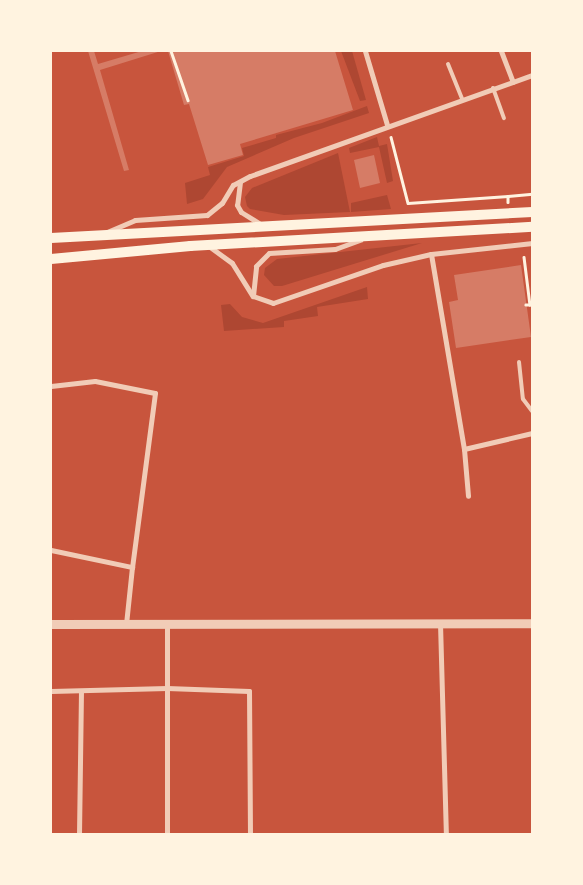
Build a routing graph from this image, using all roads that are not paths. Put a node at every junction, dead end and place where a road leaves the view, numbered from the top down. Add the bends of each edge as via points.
1 (365, 51) edge
2 (501, 51) edge
3 (448, 64) dead end
4 (532, 76) edge
5 (513, 82) junction
6 (494, 88) junction
7 (462, 98) junction
8 (504, 118) dead end
9 (387, 125) junction
10 (240, 182) junction
11 (532, 212) edge
12 (264, 226) junction
13 (532, 227) edge
14 (106, 233) junction
15 (370, 236) junction
16 (51, 238) edge
17 (532, 243) edge
18 (208, 246) junction
19 (431, 254) junction
20 (51, 258) edge
21 (254, 296) junction
22 (519, 362) dead end
23 (458, 371) dead end
24 (451, 372) junction
25 (51, 386) edge
26 (532, 411) edge
27 (532, 433) edge
28 (464, 449) junction
29 (468, 496) dead end
30 (51, 550) edge
31 (132, 568) junction
32 (440, 623) junction
33 (532, 623) edge
34 (51, 624) edge
35 (126, 624) junction
36 (167, 625) junction
37 (168, 688) junction
38 (51, 691) edge
39 (81, 691) junction
40 (79, 834) edge
41 (167, 834) edge
42 (250, 834) edge
43 (446, 834) edge

1 - 9 street
2 - 5 street
3 - 7 lane
4 - 5 street
5 - 6 street
6 - 7 street
6 - 8 lane
7 - 9 street
9 - 10 street
10 - 12 street via 236,198 241,212
10 - 14 street via 227,191 222,203 207,215 135,220
11 - 12 main road
12 - 14 main road
13 - 15 main road
14 - 16 main road
15 - 18 main road
15 - 21 street via 335,249 269,253 256,266
17 - 19 street
18 - 20 main road
18 - 21 street via 232,263
19 - 21 street via 383,265 273,303
19 - 24 street
22 - 26 lane via 523,399
23 - 24 lane
24 - 28 street
25 - 31 street via 95,381 156,393
27 - 28 street
28 - 29 street
30 - 31 street
31 - 35 street
32 - 33 street
32 - 36 street
32 - 43 street
34 - 35 street
35 - 36 street
36 - 37 street
37 - 39 street
37 - 41 street
37 - 42 street via 249,691
38 - 39 street
39 - 40 street

